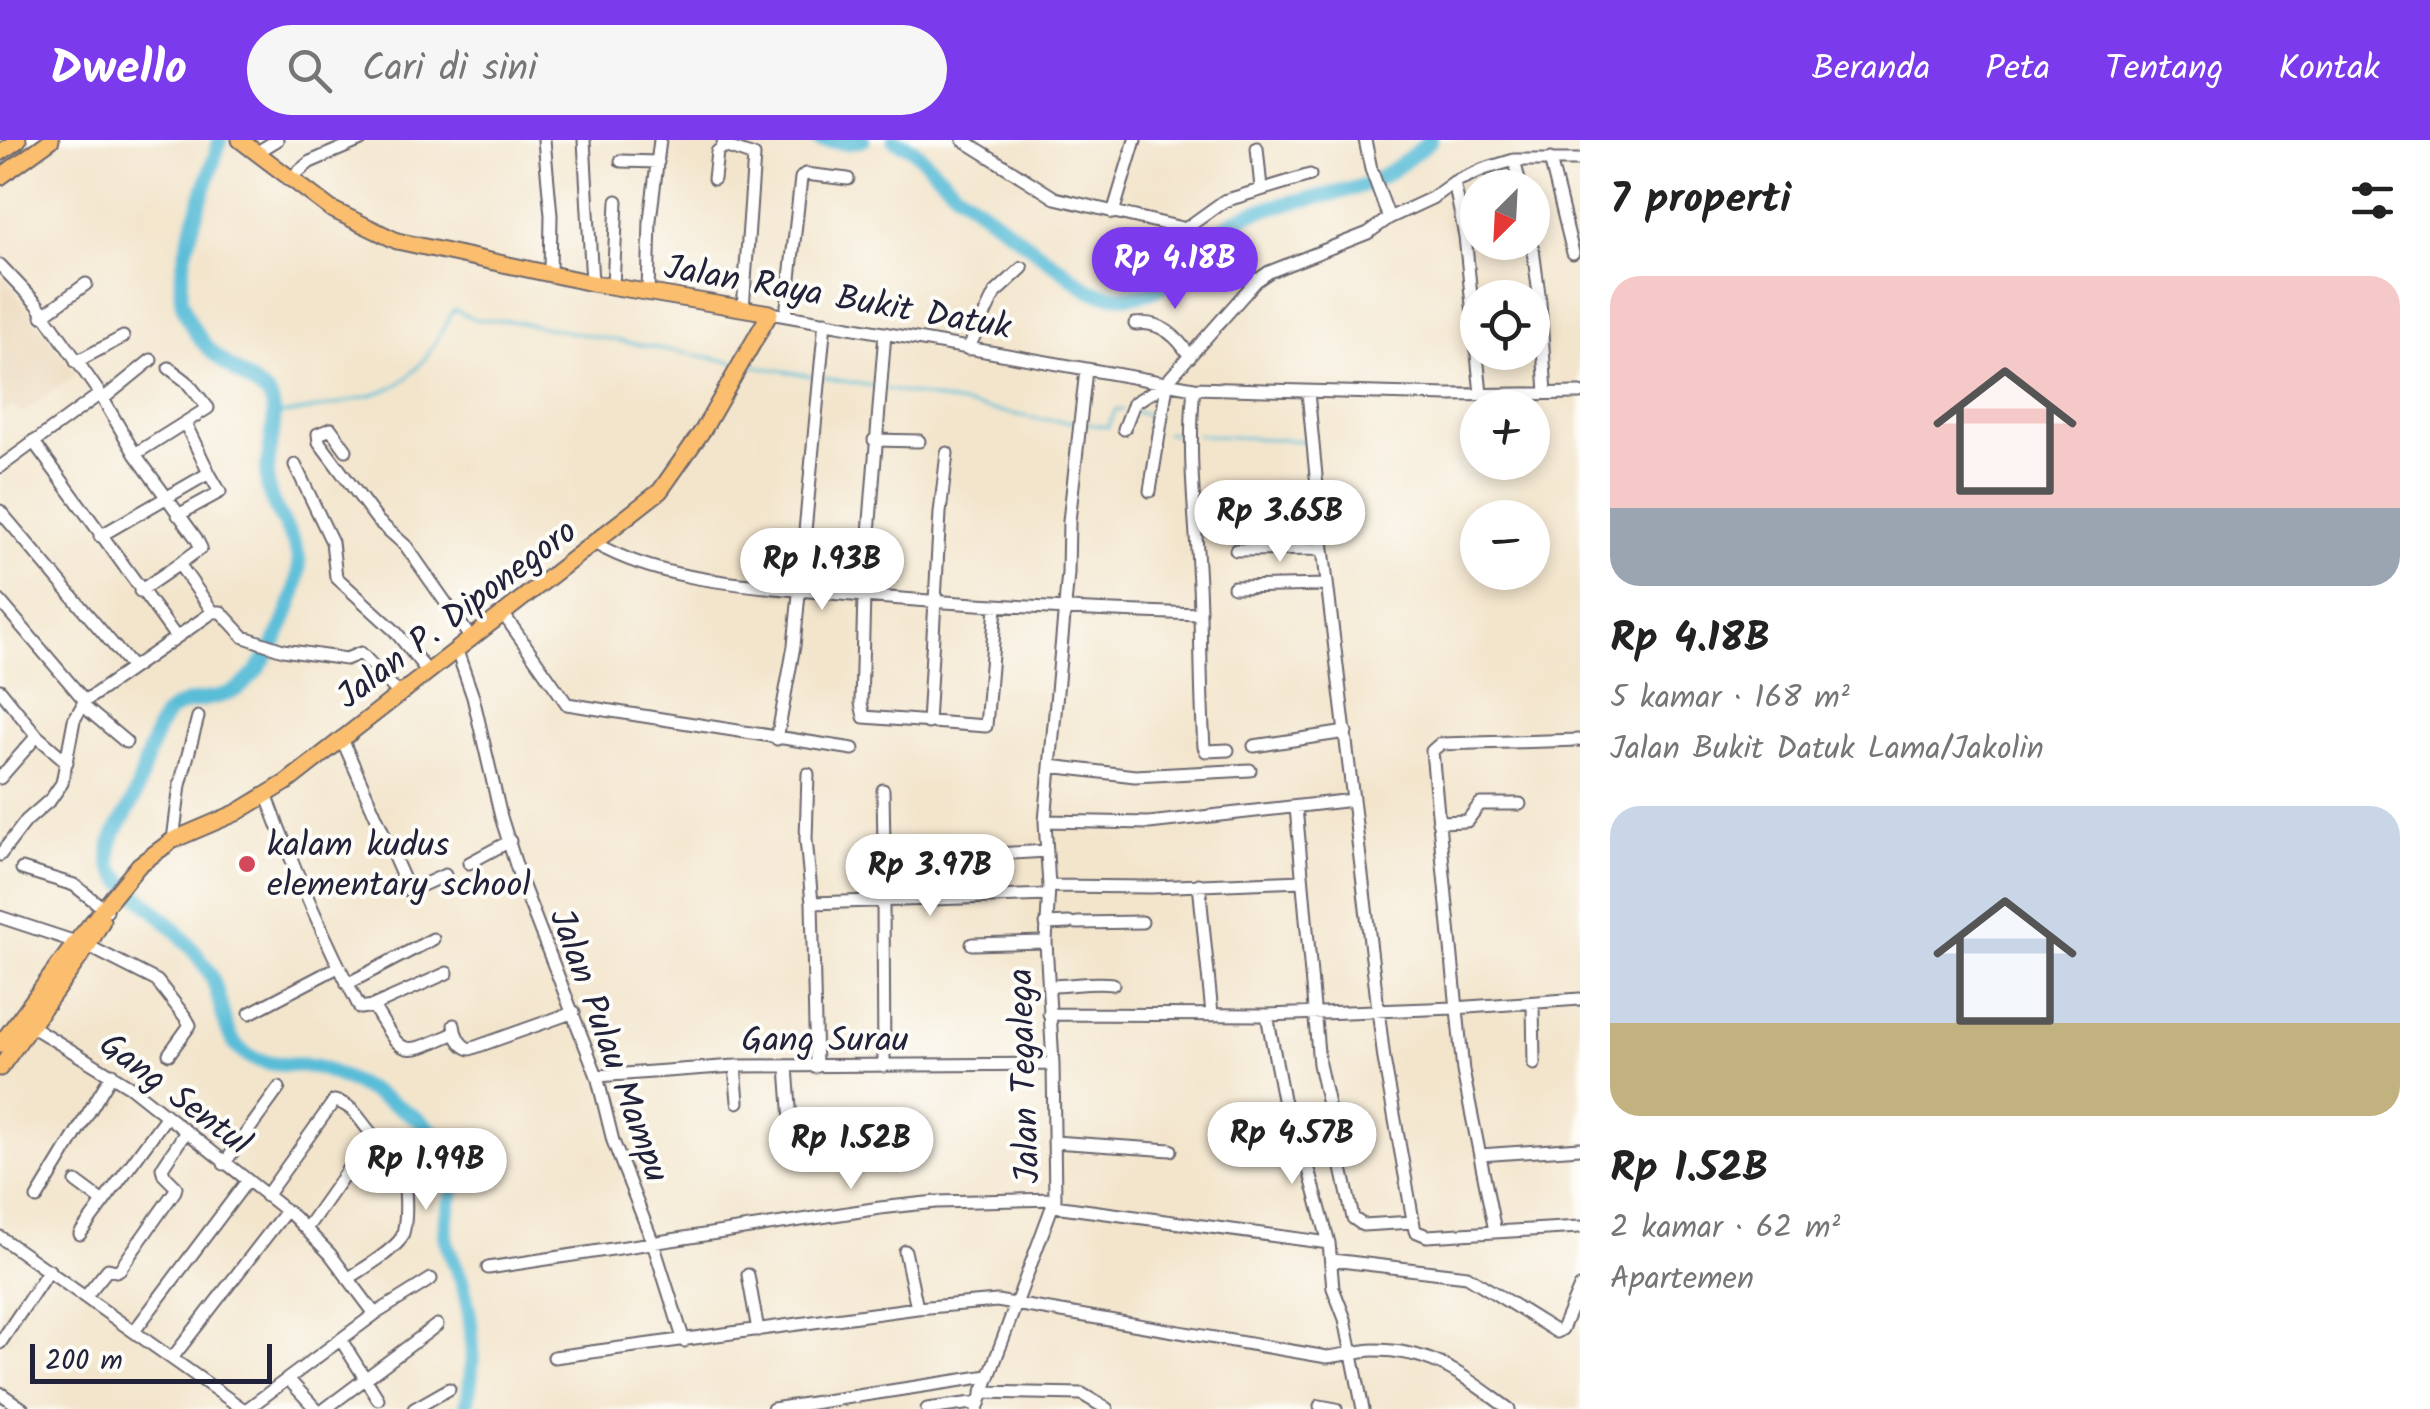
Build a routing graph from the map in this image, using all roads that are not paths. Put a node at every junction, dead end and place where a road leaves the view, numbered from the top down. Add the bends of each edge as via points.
1 (18, 140) edge
2 (51, 140) edge
3 (240, 140) edge
4 (277, 140) edge
5 (361, 140) edge
6 (544, 140) edge
7 (584, 140) edge
8 (660, 140) edge
9 (962, 140) edge
10 (1135, 140) edge
11 (1365, 140) edge
12 (724, 143) edge
13 (981, 147) edge
14 (1257, 148) dead end
15 (0, 153) edge
16 (256, 153) junction
17 (1550, 159) junction
18 (1514, 160) junction
19 (1580, 160) edge
20 (621, 161) dead end
21 (658, 162) junction
22 (1516, 170) edge
23 (1310, 175) dead end
24 (0, 177) edge
25 (714, 179) dead end
26 (848, 179) dead end
27 (288, 180) junction
28 (1454, 182) junction
29 (1261, 188) junction
30 (617, 201) dead end
31 (1113, 214) junction
32 (1389, 218) junction
33 (1186, 229) junction
34 (1573, 253) dead end
35 (1534, 260) edge
36 (0, 265) edge
37 (1022, 268) dead end
38 (550, 274) junction
39 (1256, 281) junction
40 (592, 283) junction
41 (86, 284) dead end
42 (612, 286) junction
43 (648, 293) junction
44 (744, 310) junction
45 (778, 314) junction
46 (42, 316) junction
47 (825, 322) junction
48 (1135, 324) dead end
49 (885, 333) junction
50 (123, 337) dead end
51 (968, 349) junction
52 (1190, 357) junction
53 (151, 360) dead end
54 (76, 362) junction
55 (169, 368) dead end
56 (1086, 370) junction
57 (1166, 385) junction
58 (1194, 388) junction
59 (1481, 390) edge
60 (1546, 390) edge
61 (1308, 392) junction
62 (1550, 393) edge
63 (1580, 393) edge
64 (1460, 394) edge
65 (101, 396) junction
66 (186, 423) junction
67 (1124, 429) dead end
68 (874, 440) junction
69 (33, 441) junction
70 (919, 441) dead end
71 (346, 450) dead end
72 (948, 453) dead end
73 (136, 454) junction
74 (295, 465) dead end
75 (0, 467) edge
76 (209, 473) junction
77 (1150, 492) dead end
78 (166, 495) junction
79 (0, 511) edge
80 (178, 515) junction
81 (100, 536) junction
82 (596, 544) junction
83 (1323, 548) junction
84 (1236, 550) dead end
85 (179, 564) junction
86 (1328, 585) junction
87 (1234, 587) dead end
88 (800, 590) junction
89 (140, 592) junction
90 (864, 596) junction
91 (0, 601) edge
92 (934, 602) junction
93 (996, 607) junction
94 (1064, 610) junction
95 (213, 612) junction
96 (1200, 614) junction
97 (504, 615) junction
98 (176, 637) junction
99 (472, 640) junction
100 (457, 651) junction
101 (132, 667) junction
102 (428, 672) junction
103 (0, 690) edge
104 (400, 694) junction
105 (84, 703) junction
106 (198, 717) dead end
107 (928, 723) junction
108 (1346, 732) junction
109 (37, 736) junction
110 (342, 738) junction
111 (778, 739) junction
112 (1580, 740) edge
113 (126, 742) dead end
114 (1254, 746) dead end
115 (852, 748) dead end
116 (1228, 750) dead end
117 (67, 762) junction
118 (1050, 766) junction
119 (1250, 770) dead end
120 (808, 774) dead end
121 (0, 778) edge
122 (883, 790) dead end
123 (266, 794) junction
124 (1354, 800) junction
125 (1520, 804) dead end
126 (1296, 807) junction
127 (1045, 821) junction
128 (1438, 822) junction
129 (173, 840) junction
130 (510, 841) junction
131 (1047, 852) junction
132 (0, 854) edge
133 (916, 859) junction
134 (469, 863) dead end
135 (22, 869) dead end
136 (445, 874) dead end
137 (1302, 881) junction
138 (1199, 884) junction
139 (1048, 891) junction
140 (914, 900) junction
141 (883, 902) junction
142 (109, 904) junction
143 (812, 904) junction
144 (0, 917) edge
145 (1142, 922) dead end
146 (1046, 924) junction
147 (433, 940) dead end
148 (1046, 942) junction
149 (82, 944) junction
150 (972, 944) dead end
151 (338, 966) junction
152 (447, 973) dead end
153 (348, 984) junction
154 (1113, 984) dead end
155 (1049, 986) junction
156 (1580, 1000) edge
157 (1532, 1004) junction
158 (373, 1006) junction
159 (1455, 1008) junction
160 (1378, 1010) junction
161 (250, 1012) dead end
162 (574, 1012) junction
163 (1312, 1012) junction
164 (1049, 1014) junction
165 (1212, 1014) junction
166 (1267, 1014) junction
167 (32, 1026) junction
168 (0, 1044) edge
169 (168, 1054) dead end
170 (1, 1064) edge
171 (1053, 1064) junction
172 (1534, 1064) dead end
173 (734, 1066) junction
174 (884, 1066) junction
175 (787, 1067) junction
176 (816, 1067) junction
177 (112, 1074) junction
178 (597, 1076) junction
179 (279, 1088) dead end
180 (738, 1102) dead end
181 (166, 1116) junction
182 (792, 1122) dead end
183 (185, 1133) junction
184 (372, 1135) junction
185 (1054, 1142) junction
186 (1580, 1148) edge
187 (1171, 1150) dead end
188 (1480, 1155) junction
189 (224, 1164) junction
190 (248, 1181) junction
191 (76, 1182) dead end
192 (266, 1196) junction
193 (38, 1198) dead end
194 (104, 1202) junction
195 (1054, 1203) junction
196 (286, 1211) junction
197 (1413, 1222) junction
198 (1580, 1226) edge
199 (306, 1229) junction
200 (1495, 1231) junction
201 (80, 1234) dead end
202 (0, 1236) edge
203 (1328, 1243) junction
204 (652, 1244) junction
205 (905, 1251) dead end
206 (1332, 1260) junction
207 (488, 1268) dead end
208 (50, 1270) junction
209 (748, 1275) dead end
210 (348, 1279) junction
211 (431, 1279) dead end
212 (1580, 1286) edge
213 (86, 1296) junction
214 (1016, 1305) junction
215 (917, 1308) junction
216 (375, 1314) junction
217 (437, 1325) dead end
218 (134, 1330) junction
219 (758, 1330) junction
220 (341, 1340) junction
221 (684, 1341) junction
222 (0, 1343) edge
223 (1352, 1354) junction
224 (173, 1357) junction
225 (554, 1357) dead end
226 (366, 1376) junction
227 (988, 1376) junction
228 (288, 1380) junction
229 (449, 1389) dead end
230 (0, 1394) edge
231 (378, 1400) dead end
232 (980, 1401) edge
233 (840, 1404) edge
234 (1320, 1406) dead end
235 (23, 1409) edge
236 (245, 1409) edge
237 (316, 1409) edge
238 (325, 1409) edge
239 (414, 1409) edge
240 (773, 1409) edge
241 (927, 1409) edge
242 (1106, 1409) edge
243 (1336, 1409) edge
244 (1363, 1409) edge
245 (1509, 1409) edge

1 - 15 main road
2 - 24 main road
3 - 16 main road, Jalan Raya Bukit Datuk
4 - 16 street
5 - 27 street via 310,162
6 - 38 street
7 - 40 street
8 - 21 street
9 - 13 street
10 - 31 street
11 - 32 street
12 - 25 street
12 - 44 street via 754,156
13 - 31 street via 1046,194
14 - 29 street
16 - 27 main road, Jalan Raya Bukit Datuk
17 - 18 street
17 - 19 street
17 - 34 street
18 - 22 street
18 - 28 street
20 - 21 street
21 - 43 street
23 - 29 street
26 - 45 street via 803,175
27 - 38 main road, Jalan Raya Bukit Datuk via 385,237
28 - 32 street
28 - 59 street
29 - 33 street via 1224,200
30 - 42 street
31 - 33 street
32 - 39 street
33 - 39 street
35 - 60 street
36 - 46 street
37 - 51 street via 995,292
38 - 40 main road, Jalan Raya Bukit Datuk
39 - 52 street
40 - 42 main road, Jalan Raya Bukit Datuk
41 - 46 street
42 - 43 main road, Jalan Raya Bukit Datuk
43 - 44 main road, Jalan Raya Bukit Datuk
44 - 45 main road, Jalan Raya Bukit Datuk
45 - 47 street, Jalan Raya Bukit Datuk
45 - 82 main road, Jalan P. Diponegoro via 669,481
46 - 54 street
47 - 49 street, Jalan Raya Bukit Datuk
47 - 88 street
48 - 52 street via 1170,332
49 - 51 street, Jalan Raya Bukit Datuk
49 - 68 street
50 - 54 street
51 - 56 street, Jalan Raya Bukit Datuk
52 - 57 street
53 - 65 street
54 - 65 street
55 - 66 street via 208,406
56 - 57 street, Jalan Raya Bukit Datuk
56 - 94 street, Jalan Tegalega
57 - 58 street, Jalan Raya Bukit Datuk
57 - 67 street via 1134,403
57 - 77 street
58 - 61 street, Jalan Raya Bukit Datuk
58 - 96 street via 1188,438
61 - 64 street, Jalan Raya Bukit Datuk
61 - 83 street
62 - 63 street, Jalan Raya Bukit Datuk
65 - 69 street
65 - 73 street
66 - 73 street
66 - 76 street
68 - 70 street
68 - 90 street
69 - 75 street
69 - 81 street
71 - 99 street via 331,429 318,434
72 - 92 street
73 - 78 street
74 - 102 street via 332,542 336,577 395,630
76 - 78 street
76 - 80 street via 220,492
78 - 80 street
78 - 81 street
79 - 101 street
80 - 85 street via 201,548
81 - 89 street
82 - 88 street via 686,574
82 - 97 main road, Jalan P. Diponegoro
83 - 84 street
83 - 86 street
85 - 89 street
85 - 95 street
86 - 87 street
86 - 108 street
88 - 90 street
88 - 111 street
89 - 98 street
90 - 92 street
90 - 107 street via 862,715
91 - 105 street
92 - 93 street
92 - 107 street
93 - 94 street
93 - 107 street via 986,726
94 - 96 street
94 - 118 street, Jalan Tegalega
95 - 98 street
95 - 104 street via 221,612 238,634 283,650 346,659 361,653
96 - 116 street via 1204,749
97 - 99 main road, Jalan P. Diponegoro
97 - 111 street via 567,704
98 - 101 street
99 - 100 main road, Jalan P. Diponegoro
100 - 102 main road, Jalan P. Diponegoro
100 - 130 street, Jalan Pulau Mampu
101 - 105 street
102 - 104 main road, Jalan P. Diponegoro
103 - 109 street
104 - 110 main road, Jalan P. Diponegoro
105 - 113 street
105 - 117 street
106 - 129 street
108 - 114 street
108 - 124 street
109 - 117 street
109 - 121 street
110 - 123 main road, Jalan P. Diponegoro
110 - 136 street via 409,891
111 - 115 street
112 - 128 street via 1437,744 1432,755
117 - 132 street via 52,799
118 - 119 street via 1136,776
118 - 127 street, Jalan Tegalega
120 - 143 street
122 - 133 street via 884,846 910,848
123 - 129 main road, Jalan P. Diponegoro
123 - 151 street
124 - 126 street
124 - 160 street
125 - 128 street via 1480,804 1467,821
126 - 127 street via 1149,823
126 - 137 street
127 - 131 street, Jalan Tegalega
128 - 159 street
129 - 142 main road, Jalan P. Diponegoro via 130,874
130 - 134 street
130 - 162 street, Jalan Pulau Mampu
131 - 133 street
131 - 139 street, Jalan Tegalega
133 - 140 street
135 - 142 street
137 - 138 street
137 - 163 street
138 - 139 street
138 - 165 street
139 - 140 street
139 - 146 street, Jalan Tegalega
140 - 141 street
141 - 143 street
141 - 174 street
142 - 149 main road, Jalan P. Diponegoro
143 - 176 street
144 - 149 street
145 - 146 street
146 - 148 street, Jalan Tegalega
147 - 153 street
148 - 150 street
148 - 155 street, Jalan Tegalega
149 - 167 main road
149 - 168 main road
149 - 169 street via 156,981 186,1018 190,1025
151 - 153 street
151 - 161 street
152 - 158 street
153 - 158 street via 360,1008
154 - 155 street
155 - 164 street, Jalan Tegalega
156 - 157 street
157 - 159 street
157 - 172 street
158 - 162 street via 407,1050 455,1029 470,1049
159 - 160 street
159 - 188 street
160 - 163 street
160 - 197 street
162 - 178 street, Jalan Pulau Mampu
163 - 166 street
163 - 197 street via 1352,1218 1363,1225
164 - 165 street
164 - 171 street, Jalan Tegalega
165 - 166 street
166 - 203 street via 1283,1098
167 - 170 main road
167 - 177 street, Gang Sentul
171 - 174 street, Gang Surau
171 - 185 street, Jalan Tegalega
173 - 175 street, Gang Surau
173 - 178 street, Gang Surau
173 - 180 street
174 - 176 street, Gang Surau
175 - 176 street, Gang Surau
175 - 182 street
177 - 181 street, Gang Sentul
177 - 193 street
178 - 204 street, Jalan Pulau Mampu via 613,1141
179 - 189 street
181 - 183 street, Gang Sentul
181 - 194 street
183 - 189 street, Gang Sentul
183 - 213 street via 162,1168 175,1191 120,1269 108,1268
184 - 192 street via 362,1117 334,1102
184 - 199 street
184 - 210 street via 400,1162 405,1230 398,1243
185 - 187 street
185 - 195 street, Jalan Tegalega
186 - 188 street
188 - 200 street
189 - 190 street, Gang Sentul
190 - 192 street, Gang Sentul
190 - 218 street
191 - 194 street
192 - 196 street, Gang Sentul
194 - 201 street
195 - 203 street
195 - 204 street via 914,1204
195 - 214 street, Jalan Tegalega
196 - 199 street, Gang Sentul
196 - 224 street
197 - 200 street via 1423,1236
198 - 200 street
199 - 210 street, Gang Sentul
202 - 208 street
203 - 206 street
204 - 207 street
204 - 221 street, Jalan Pulau Mampu
205 - 215 street
206 - 212 street via 1467,1276 1557,1332
206 - 223 street
208 - 213 street
208 - 222 street
209 - 219 street
210 - 216 street, Gang Sentul
211 - 216 street
213 - 218 street
214 - 215 street
214 - 223 street via 1318,1356
214 - 227 street, Jalan Tegalega
215 - 219 street
216 - 220 street
217 - 226 street
218 - 224 street
219 - 221 street
220 - 226 street
220 - 228 street
221 - 225 street
223 - 244 street
223 - 245 street via 1376,1350 1439,1361
224 - 236 street
226 - 231 street
226 - 238 street
227 - 232 street, Jalan Tegalega
227 - 233 street
228 - 236 street
228 - 237 street
229 - 239 street
230 - 235 street
232 - 241 street
232 - 242 street via 1082,1394
233 - 240 street
234 - 243 street

